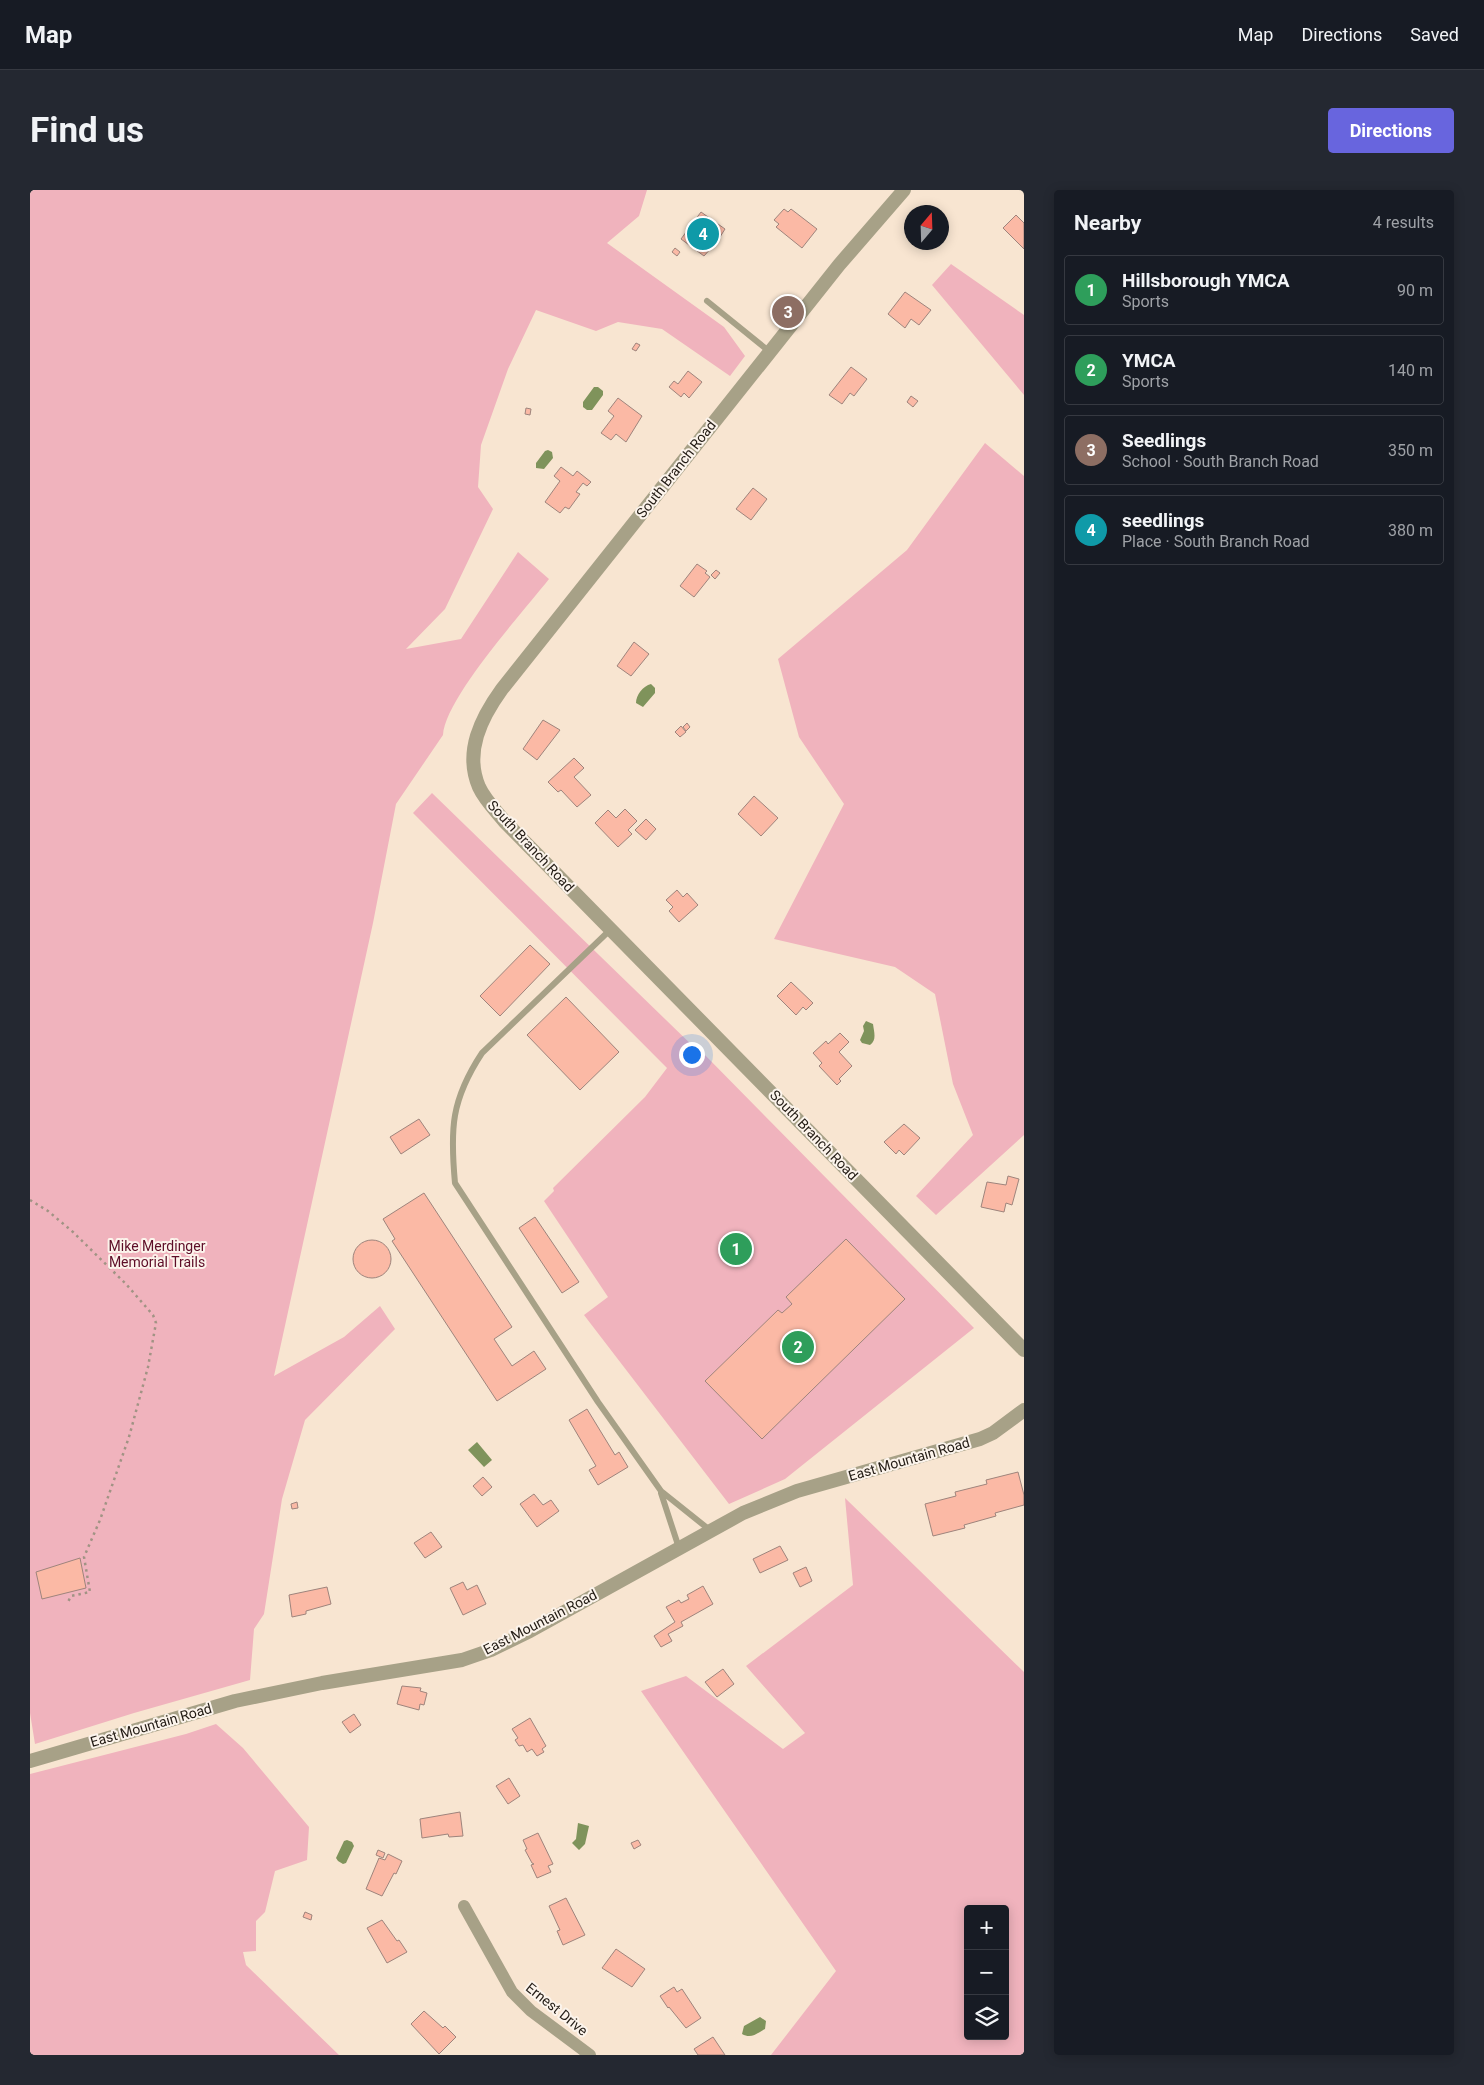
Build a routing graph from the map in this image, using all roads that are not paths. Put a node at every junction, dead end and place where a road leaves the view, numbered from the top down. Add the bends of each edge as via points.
1 (904, 190) edge
2 (706, 301) dead end
3 (770, 352) junction
4 (611, 929) junction
5 (1024, 1350) edge
6 (1024, 1410) edge
7 (660, 1492) junction
8 (711, 1531) junction
9 (679, 1548) junction
10 (30, 1761) edge
11 (464, 1906) dead end
12 (590, 2055) edge

1 - 3 street, South Branch Road
2 - 3 lane
3 - 4 street, South Branch Road via 502,689 476,734 474,766 479,787 487,801
4 - 5 street, South Branch Road
4 - 7 lane via 482,1053 468,1075 457,1100 453,1124 455,1184
6 - 8 street, East Mountain Road via 994,1433 980,1439 796,1491 743,1513
7 - 8 lane
7 - 9 lane
8 - 9 street, East Mountain Road
9 - 10 street, East Mountain Road via 530,1631 462,1660 254,1697
11 - 12 street, Ernest Drive via 512,1992 531,2011

